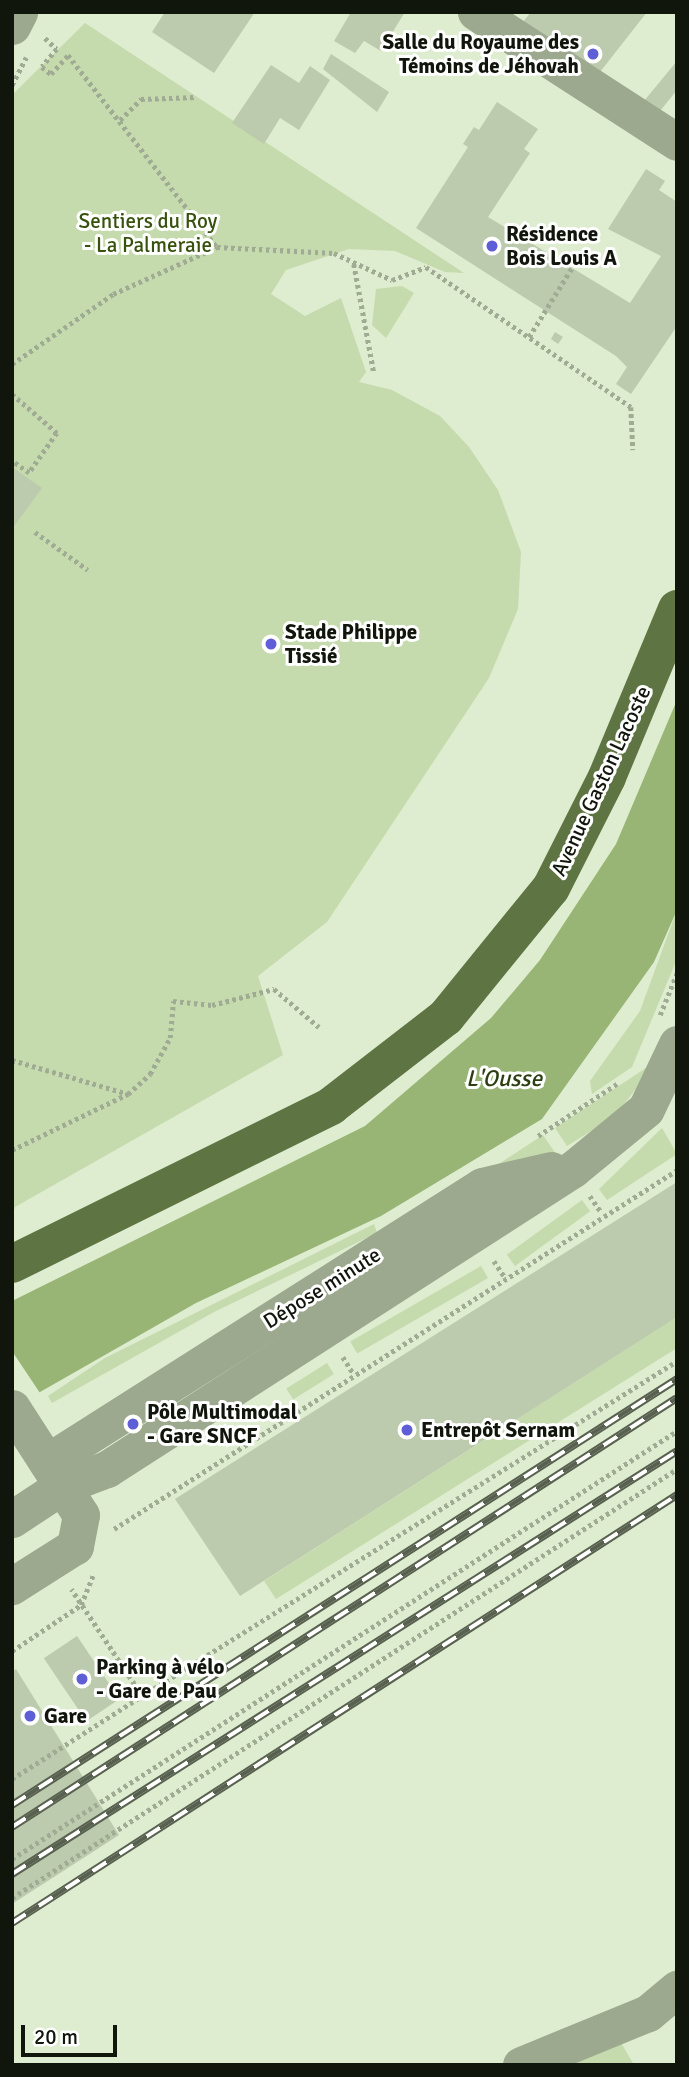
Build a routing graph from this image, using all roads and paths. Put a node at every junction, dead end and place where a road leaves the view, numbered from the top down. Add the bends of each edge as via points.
1 (476, 12) edge
2 (23, 24) edge
3 (196, 97) dead end
4 (120, 120) junction
5 (677, 142) edge
6 (217, 247) junction
7 (578, 258) dead end
8 (354, 263) junction
9 (529, 337) junction
10 (12, 364) edge
11 (373, 373) dead end
12 (12, 394) edge
13 (633, 450) dead end
14 (12, 461) edge
15 (35, 532) dead end
16 (88, 570) dead end
17 (677, 609) edge
18 (319, 1027) dead end
19 (677, 1044) edge
20 (12, 1060) edge
21 (128, 1094) junction
22 (12, 1150) edge
23 (677, 1170) edge
24 (590, 1195) dead end
25 (601, 1212) junction
26 (12, 1264) edge
27 (677, 1362) edge
28 (14, 1412) edge
29 (677, 1431) edge
30 (677, 1469) edge
31 (55, 1474) junction
32 (12, 1519) edge
33 (110, 1531) dead end
34 (12, 1586) edge
35 (12, 1651) edge
36 (142, 1696) junction
37 (12, 1779) edge
38 (12, 1859) edge
39 (12, 1898) edge
40 (677, 1989) edge
41 (521, 2065) edge

1 - 5 street
2 - 4 path via 57,49 42,67 51,74 68,55
3 - 4 path via 141,99
4 - 6 path
6 - 8 path via 334,253
6 - 10 path via 113,294
7 - 9 path
8 - 9 path via 392,279 426,267
8 - 11 path
9 - 13 path via 631,407
12 - 14 path via 57,433 29,473
15 - 16 path
17 - 26 main road, Avenue Gaston Lacoste via 580,834 551,888 482,979 394,1062 331,1106
18 - 21 path via 274,989 212,1004 173,1001 170,1038 150,1074
19 - 31 street via 646,1109 609,1143 107,1469
20 - 21 path
21 - 22 path
23 - 25 path
24 - 25 path
25 - 33 path
27 - 36 path
28 - 31 street
29 - 38 path
30 - 39 path
31 - 32 street
31 - 34 street via 81,1515 75,1546
35 - 36 path via 81,1605
36 - 37 path
40 - 41 street via 648,2014

